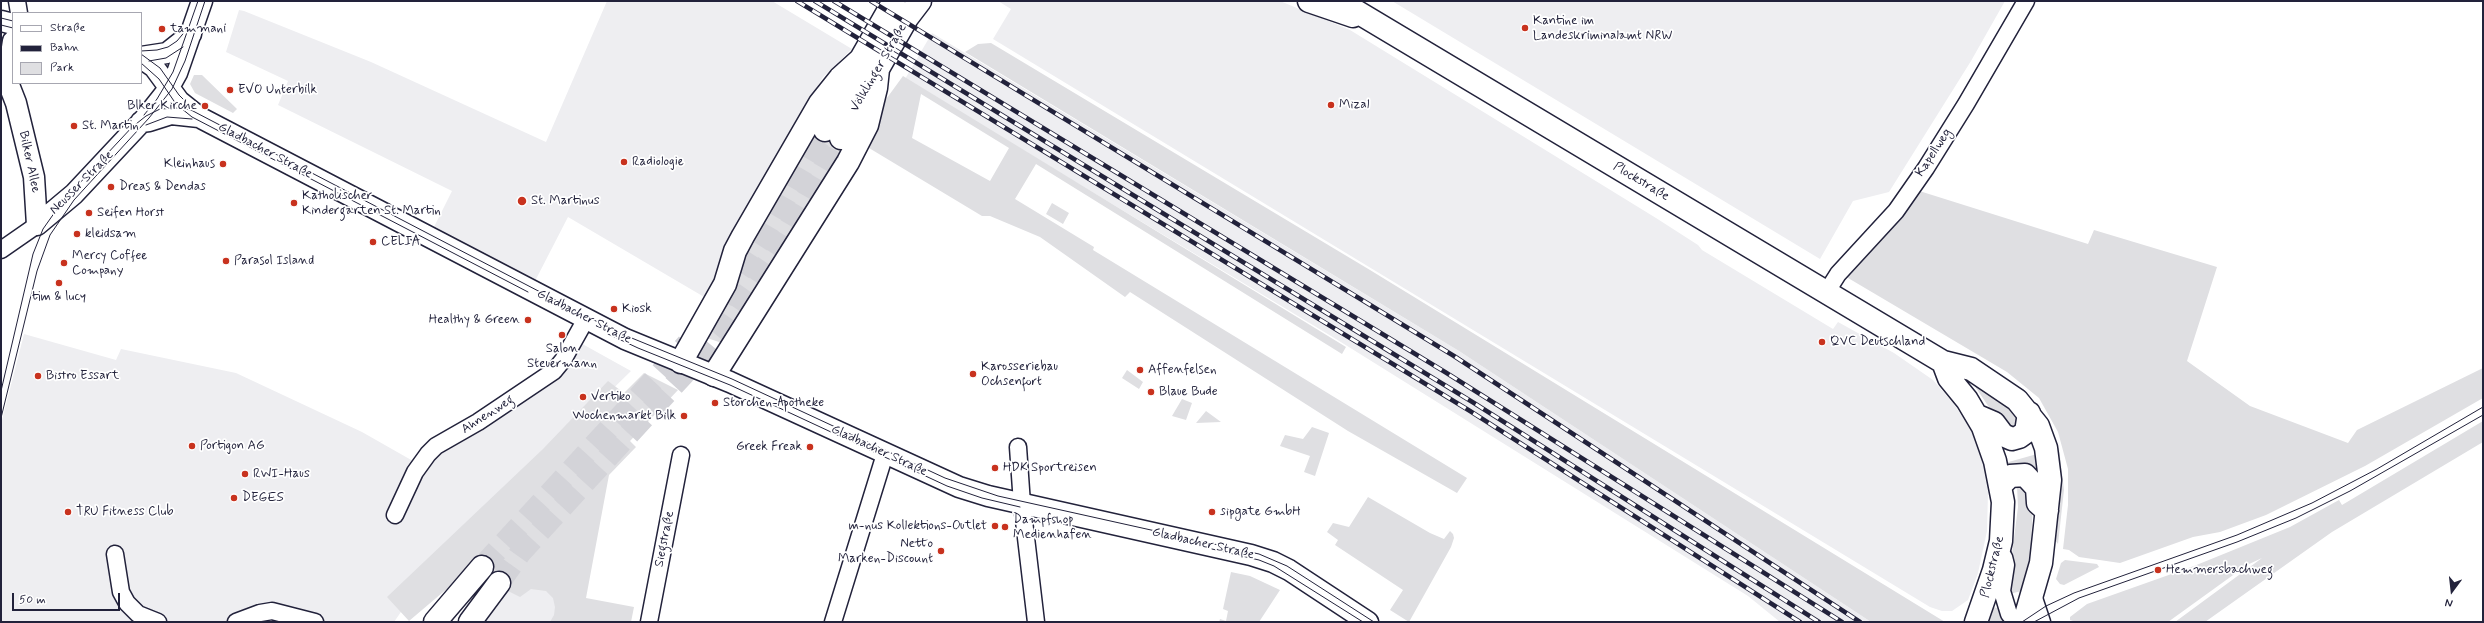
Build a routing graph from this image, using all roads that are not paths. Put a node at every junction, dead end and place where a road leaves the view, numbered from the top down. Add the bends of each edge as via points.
1 (17, 1) edge
2 (202, 1) edge
3 (894, 1) edge
4 (920, 1) edge
5 (1309, 1) edge
6 (1339, 1) edge
7 (2026, 1) edge
8 (19, 12) edge
9 (1371, 20) junction
10 (1, 21) edge
11 (12, 24) edge
12 (191, 34) junction
13 (12, 44) edge
14 (142, 57) edge
15 (142, 58) edge
16 (870, 64) junction
17 (4, 68) edge
18 (170, 86) junction
19 (1, 97) edge
20 (199, 117) junction
21 (141, 122) junction
22 (833, 134) tunnel mouth
23 (37, 225) junction
24 (1, 250) edge
25 (1826, 293) junction
26 (586, 319) junction
27 (681, 362) junction
28 (1943, 362) junction
29 (714, 375) junction
30 (2029, 413) junction
31 (1977, 416) junction
32 (1018, 447) dead end
33 (886, 454) junction
34 (681, 455) dead end
35 (2000, 486) junction
36 (1022, 504) junction
37 (2048, 512) junction
38 (394, 515) dead end
39 (2001, 541) junction
40 (115, 554) dead end
41 (482, 567) tunnel mouth
42 (499, 583) tunnel mouth
43 (2033, 595) junction
44 (158, 622) edge
45 (236, 622) edge
46 (315, 622) edge
47 (435, 622) edge
48 (470, 622) edge
49 (649, 622) edge
50 (833, 622) edge
51 (1036, 622) edge
52 (1368, 622) edge
53 (1976, 622) edge
54 (2016, 622) edge
55 (2024, 622) edge
56 (2042, 622) edge

1 - 8 street
2 - 12 street, Neusser Straße
3 - 16 main road, Völklinger Straße
4 - 16 main road, Völklinger Straße
5 - 9 main road via 1338,13
6 - 9 main road, Plockstraße
7 - 25 street, Kapellweg via 1926,168 1896,211 1838,274
9 - 25 main road, Plockstraße
10 - 11 street
12 - 14 street via 167,53
12 - 18 street, Neusser Straße
13 - 17 street, Bilker Allee
15 - 18 street via 154,67
16 - 22 main road, Völklinger Straße
16 - 27 main road via 840,78 820,103 743,236 735,251 725,284
16 - 29 main road via 876,88 867,125 848,162
17 - 23 street, Bilker Allee via 16,103 34,177
18 - 20 street, Gladbacher Straße via 179,101
18 - 21 street, Neusser Straße
19 - 23 street, Bilker Allee
20 - 21 street via 171,114
20 - 26 street, Gladbacher Straße
21 - 23 street, Neusser Straße via 74,194
23 - 24 street, Neusser Straße
25 - 28 main road, Plockstraße
26 - 27 street, Gladbacher Straße
26 - 38 street, Ahnenweg via 564,360 554,371 478,422 436,446 428,454 415,472
27 - 29 street, Gladbacher Straße
28 - 30 main road, Plockstraße via 1971,369 2017,400
28 - 31 main road, Plockstraße via 1949,378
29 - 33 street, Gladbacher Straße
30 - 31 main road, Plockstraße via 2026,432 2019,438 2012,439 2003,435 1994,423
30 - 37 main road, Plockstraße via 2038,426 2046,448 2050,480
31 - 35 main road, Plockstraße via 1995,461
32 - 36 street
33 - 36 street, Gladbacher Straße via 959,487
33 - 50 street
34 - 49 street, Siegstraße
35 - 37 main road via 2010,476 2025,475 2037,488 2038,503
35 - 39 main road, Plockstraße
36 - 51 street
36 - 52 street, Gladbacher Straße via 1251,555 1289,570
37 - 43 main road, Plockstraße via 2041,563
39 - 53 main road, Plockstraße
39 - 54 street via 2006,565 2002,591 2009,614
40 - 44 street via 122,592 127,603 138,614
41 - 47 main road
42 - 48 main road
43 - 55 main road, Plockstraße
43 - 56 street
45 - 46 street via 260,612 272,611

